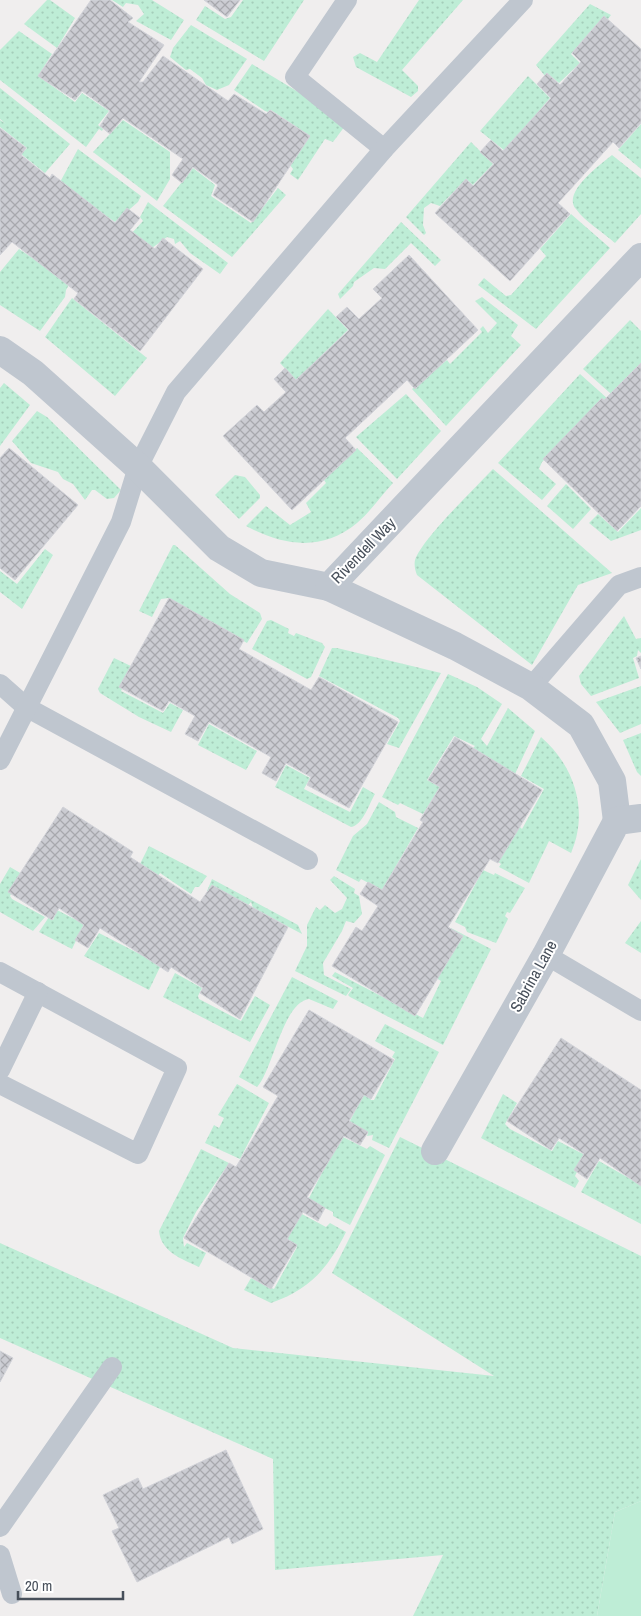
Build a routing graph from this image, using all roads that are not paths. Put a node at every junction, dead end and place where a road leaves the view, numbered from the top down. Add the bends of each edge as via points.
1 (347, 0) edge
2 (523, 0) edge
3 (384, 149) junction
4 (641, 257) edge
5 (0, 350) edge
6 (138, 468) junction
7 (641, 577) edge
8 (329, 586) junction
9 (0, 684) edge
10 (531, 687) junction
11 (26, 706) junction
12 (0, 760) edge
13 (629, 820) edge
14 (308, 860) dead end
15 (546, 956) junction
16 (0, 972) edge
17 (38, 992) junction
18 (641, 1011) edge
19 (0, 1070) edge
20 (0, 1084) edge
21 (435, 1151) dead end
22 (112, 1367) dead end
23 (0, 1526) edge
24 (0, 1555) edge
25 (12, 1594) dead end

1 - 3 lane via 294,77
2 - 3 lane
3 - 6 lane via 176,392
4 - 8 street, Rivendell Way
5 - 6 street, Rivendell Way via 33,372
6 - 8 street, Rivendell Way via 219,548 260,573
6 - 11 lane via 121,522
7 - 10 lane via 619,584
8 - 10 street via 455,646
9 - 11 lane
10 - 13 street via 581,725
11 - 12 lane
11 - 14 lane
13 - 15 street, Sabrina Lane
15 - 18 lane
15 - 21 street, Sabrina Lane
16 - 17 lane
17 - 19 lane
17 - 20 lane via 177,1068 138,1154
22 - 23 lane
24 - 25 lane

